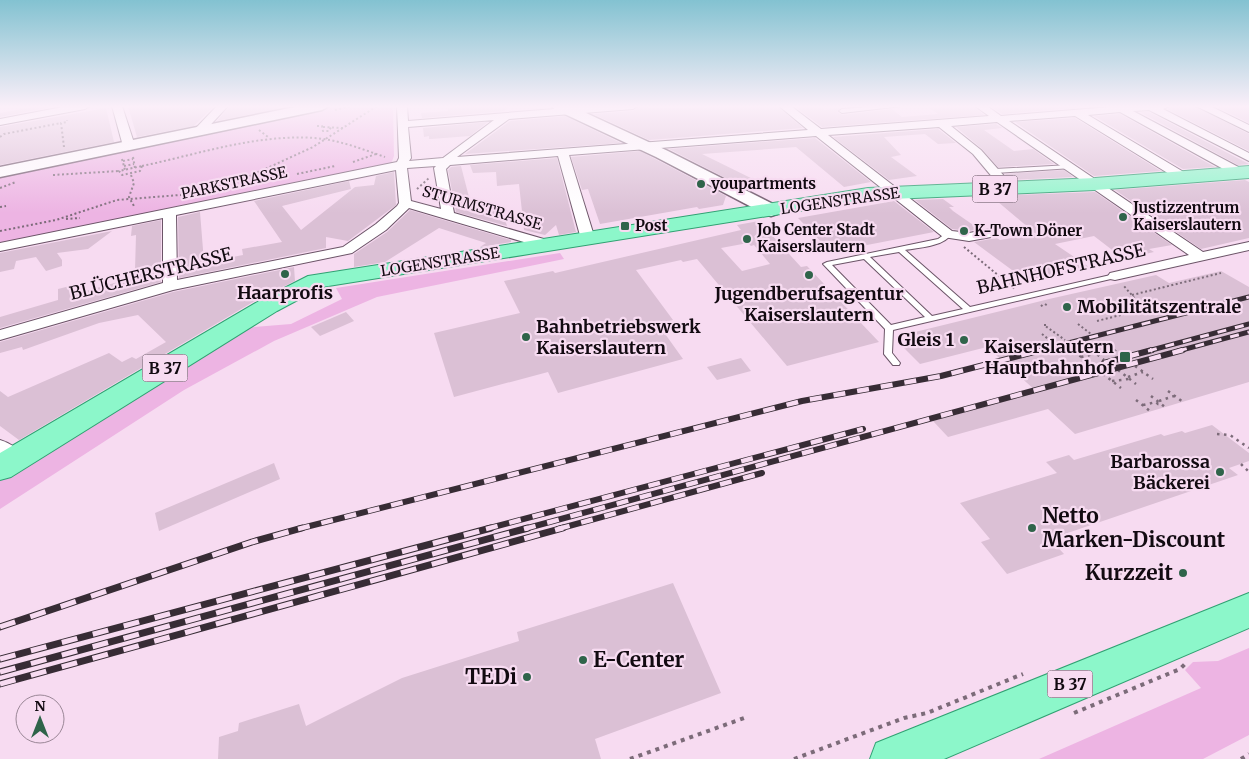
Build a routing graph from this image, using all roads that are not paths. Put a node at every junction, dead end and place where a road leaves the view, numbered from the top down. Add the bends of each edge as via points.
1 (126, 141) edge
2 (167, 141) edge
3 (405, 141) edge
4 (472, 141) edge
5 (635, 141) edge
6 (721, 141) edge
7 (829, 141) edge
8 (964, 141) edge
9 (1032, 141) edge
10 (1127, 141) edge
11 (1194, 141) edge
12 (1205, 141) edge
13 (647, 147) junction
14 (129, 153) junction
15 (563, 153) junction
16 (442, 164) junction
17 (401, 165) junction
18 (1070, 167) junction
19 (1246, 168) edge
20 (995, 171) junction
21 (0, 172) edge
22 (1183, 177) junction
23 (1095, 184) junction
24 (1008, 188) junction
25 (731, 189) junction
26 (895, 192) junction
27 (404, 201) junction
28 (772, 210) junction
29 (168, 213) junction
30 (448, 214) junction
31 (718, 218) junction
32 (1002, 231) dead end
33 (952, 238) junction
34 (588, 239) junction
35 (549, 245) junction
36 (1249, 246) edge
37 (0, 248) edge
38 (901, 250) junction
39 (863, 257) junction
40 (1201, 257) junction
41 (315, 269) junction
42 (1115, 276) joint
43 (170, 286) junction
44 (969, 310) junction
45 (928, 320) junction
46 (889, 328) junction
47 (0, 335) edge
48 (896, 363) dead end
49 (5, 458) edge
50 (1249, 610) edge
51 (892, 759) edge

1 - 14 street
2 - 14 street
3 - 17 street via 405,158
4 - 16 street
5 - 13 street
6 - 13 street, PARKSTRASSE
7 - 26 street
8 - 20 street
9 - 18 street
10 - 22 street
11 - 19 street
12 - 19 street
13 - 15 street, PARKSTRASSE
13 - 25 street
14 - 21 street via 65,158
15 - 16 street, PARKSTRASSE
15 - 34 street
16 - 17 street, PARKSTRASSE
16 - 30 street
17 - 27 street
17 - 29 street, PARKSTRASSE
18 - 20 lane
18 - 23 street
19 - 22 main road, LOGENSTRASSE / B 37
20 - 24 street
22 - 23 main road, LOGENSTRASSE / B 37
23 - 24 main road, LOGENSTRASSE / B 37
23 - 40 street
24 - 26 main road, LOGENSTRASSE / B 37
25 - 28 street
25 - 31 street via 742,197 743,205
26 - 28 main road, LOGENSTRASSE / B 37
26 - 33 street
27 - 30 street, STURMSTRASSE
27 - 41 street, BLÜCHERSTRASSE via 403,208 381,227
28 - 31 main road, LOGENSTRASSE / B 37
29 - 37 street, PARKSTRASSE
29 - 43 street
30 - 35 street, STURMSTRASSE
31 - 34 main road, LOGENSTRASSE / B 37
32 - 33 street
33 - 38 lane
34 - 35 main road, LOGENSTRASSE / B 37
35 - 41 main road, LOGENSTRASSE / B 37
36 - 40 street, BAHNHOFSTRASSE
38 - 39 lane
38 - 44 lane
39 - 45 lane
39 - 46 lane via 827,264
40 - 42 street, BAHNHOFSTRASSE
41 - 43 street, BLÜCHERSTRASSE
41 - 49 main road, B 37 via 302,287
42 - 44 lane, BAHNHOFSTRASSE
43 - 47 street, BLÜCHERSTRASSE
44 - 45 lane, BAHNHOFSTRASSE
45 - 46 lane, BAHNHOFSTRASSE
46 - 48 lane via 888,354
50 - 51 main road, B 37

